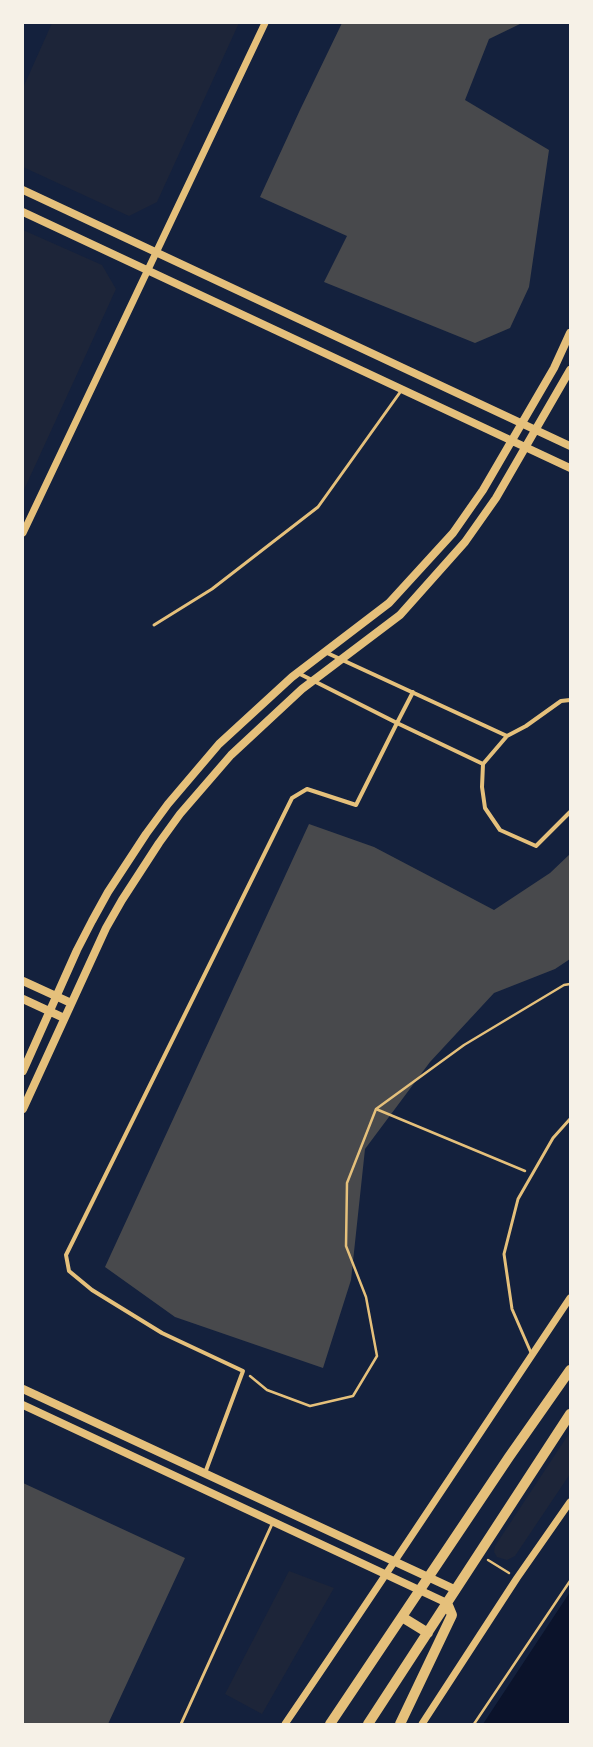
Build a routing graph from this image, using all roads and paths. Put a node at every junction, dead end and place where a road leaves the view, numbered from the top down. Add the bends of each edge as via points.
1 (265, 23) edge
2 (23, 190) edge
3 (23, 212) edge
4 (156, 252) junction
5 (148, 270) junction
6 (570, 333) edge
7 (570, 370) edge
8 (402, 390) junction
9 (521, 423) junction
10 (536, 430) junction
11 (511, 440) junction
12 (570, 446) edge
13 (526, 447) junction
14 (570, 468) edge
15 (23, 533) edge
16 (154, 625) dead end
17 (325, 652) junction
18 (341, 659) junction
19 (298, 673) junction
20 (313, 681) junction
21 (413, 692) junction
22 (570, 700) edge
23 (397, 723) junction
24 (507, 736) junction
25 (483, 764) junction
26 (570, 812) edge
27 (23, 981) edge
28 (570, 984) edge
29 (56, 997) junction
30 (23, 999) edge
31 (71, 1003) junction
32 (50, 1011) junction
33 (64, 1018) junction
34 (23, 1071) edge
35 (23, 1109) edge
36 (376, 1109) junction
37 (570, 1119) edge
38 (532, 1174) junction
39 (570, 1298) edge
40 (532, 1355) junction
41 (570, 1370) edge
42 (243, 1371) junction
43 (23, 1389) edge
44 (23, 1405) edge
45 (570, 1414) edge
46 (205, 1473) junction
47 (570, 1502) edge
48 (274, 1522) junction
49 (480, 1554) junction
50 (395, 1562) junction
51 (386, 1575) junction
52 (429, 1578) junction
53 (517, 1578) junction
54 (570, 1581) edge
55 (420, 1590) junction
56 (456, 1590) junction
57 (447, 1603) junction
58 (402, 1617) junction
59 (428, 1633) junction
60 (181, 1724) edge
61 (285, 1724) edge
62 (330, 1724) edge
63 (368, 1724) edge
64 (400, 1724) edge
65 (422, 1724) edge
66 (474, 1724) edge

1 - 4 street
2 - 4 main road
3 - 5 main road
4 - 5 street
4 - 9 main road
5 - 8 main road
5 - 15 street
6 - 9 main road via 554,368
7 - 10 main road
8 - 11 main road
8 - 16 lane via 318,507 212,589
9 - 10 main road
9 - 11 main road
10 - 12 main road
10 - 13 main road
11 - 13 main road
11 - 17 main road via 453,533 390,604
13 - 14 main road
13 - 18 main road via 496,498 456,553 400,615
17 - 18 street
17 - 19 main road
18 - 20 main road
18 - 21 street
19 - 20 street
19 - 29 main road via 219,744 168,804 105,898 77,950
20 - 23 street
20 - 31 main road via 231,755 180,814 138,872 106,928
21 - 23 street
21 - 24 street
22 - 24 street via 561,701
23 - 25 street
23 - 42 street via 356,805 307,789 292,798 66,1255 69,1270 92,1290 162,1333
24 - 25 street
25 - 26 street via 482,787 485,808 500,830 536,846
27 - 29 main road
28 - 36 path via 464,1045
29 - 31 main road
29 - 32 main road
30 - 32 main road
31 - 33 main road
32 - 33 main road
32 - 34 main road
33 - 35 main road
36 - 38 path
36 - 42 path via 347,1183 346,1246 366,1297 377,1356 353,1396 310,1406 267,1390
37 - 38 lane via 553,1138
38 - 40 lane via 518,1199 504,1254 512,1310
39 - 40 street
40 - 50 street via 429,1507
41 - 52 main road
42 - 46 street
43 - 46 main road
44 - 48 main road
45 - 49 main road
46 - 50 main road
47 - 53 street
48 - 51 main road
48 - 60 lane
49 - 53 path
49 - 56 main road
50 - 51 street
50 - 52 main road
51 - 55 main road
51 - 61 street
52 - 55 main road
52 - 56 main road
53 - 65 street
54 - 66 path
55 - 57 main road
55 - 58 main road
56 - 57 main road
57 - 59 main road
57 - 64 main road via 452,1616
58 - 59 main road
58 - 62 main road
59 - 63 main road

